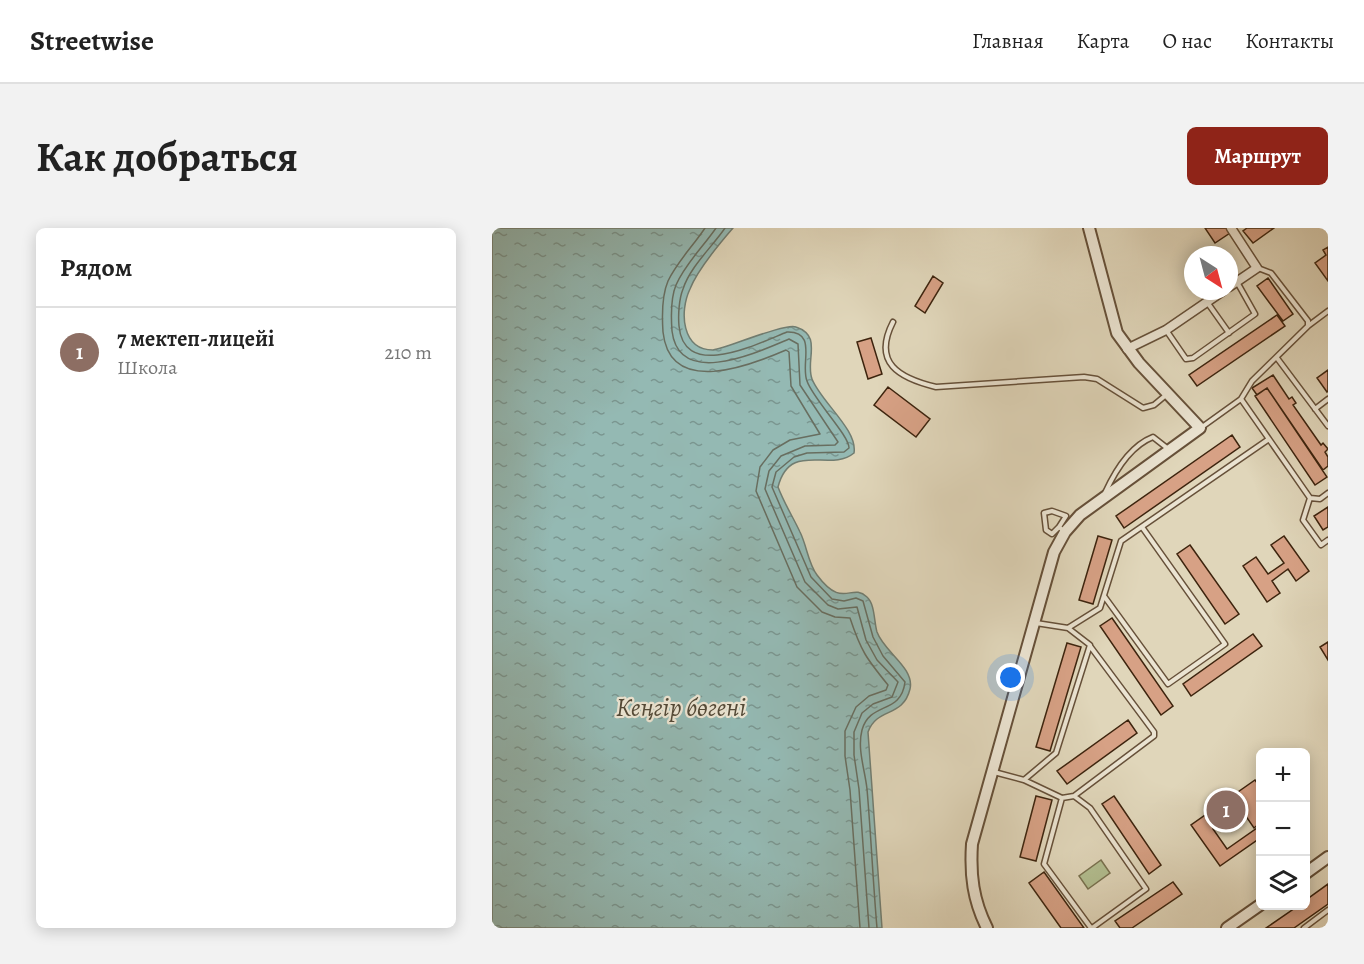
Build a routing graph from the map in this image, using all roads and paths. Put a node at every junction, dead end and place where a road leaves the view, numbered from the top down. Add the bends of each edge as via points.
1 (1089, 228) edge
2 (1231, 228) edge
3 (1257, 268) junction
4 (1238, 281) edge
5 (1238, 291) edge
6 (1210, 300) edge
7 (1207, 302) junction
8 (1328, 311) edge
9 (893, 322) dead end
10 (1308, 326) junction
11 (1166, 330) junction
12 (1229, 333) junction
13 (1127, 349) junction
14 (1277, 358) junction
15 (1169, 393) junction
16 (1241, 399) junction
17 (1328, 399) edge
18 (1315, 409) junction
19 (1328, 414) edge
20 (1322, 418) junction
21 (1328, 426) edge
22 (1200, 428) junction
23 (1269, 439) junction
24 (1170, 451) junction
25 (1328, 493) edge
26 (1310, 498) junction
27 (1101, 500) junction
28 (1142, 526) junction
29 (1062, 530) junction
30 (1328, 540) edge
31 (1104, 596) junction
32 (1032, 622) junction
33 (1068, 628) junction
34 (1090, 645) junction
35 (992, 771) junction
36 (1024, 780) junction
37 (1074, 796) junction
38 (1062, 798) junction
39 (1328, 857) edge
40 (1310, 870) edge
41 (1256, 907) edge
42 (1328, 910) edge
43 (987, 928) edge
44 (1091, 928) edge
45 (1227, 928) edge
46 (1304, 928) edge

1 - 13 street via 1111,317
2 - 3 street
3 - 4 street
3 - 10 lane via 1271,273
5 - 12 lane via 1256,314
6 - 7 street
7 - 11 street
7 - 12 lane
8 - 10 lane
9 - 15 lane via 885,337 885,357 899,374 918,383 936,387 1084,377 1097,379 1143,408
10 - 14 lane
11 - 12 lane via 1188,360
11 - 13 street
13 - 15 street
14 - 16 lane via 1252,381
14 - 18 lane
15 - 22 street
16 - 22 lane
16 - 23 lane
17 - 18 lane
18 - 20 lane
19 - 20 lane
20 - 21 lane
22 - 24 street
23 - 26 lane
23 - 28 lane
24 - 27 street
24 - 27 lane via 1153,437 1141,441 1131,450
25 - 26 lane via 1320,499
26 - 30 lane via 1303,520 1321,545
27 - 29 street
28 - 31 lane via 1121,541
28 - 31 lane via 1225,644 1168,684
29 - 29 lane via 1066,516 1052,511 1044,513 1046,530 1052,534
29 - 32 street
31 - 33 lane via 1100,608
32 - 33 lane
32 - 35 street
33 - 34 lane
34 - 36 lane via 1056,753
34 - 37 lane via 1154,736
35 - 36 lane
35 - 43 street via 976,823 970,867 977,907
36 - 38 lane
37 - 38 lane
37 - 44 lane via 1090,808 1146,889
38 - 44 lane via 1044,864
39 - 40 street
41 - 45 street
42 - 46 lane

